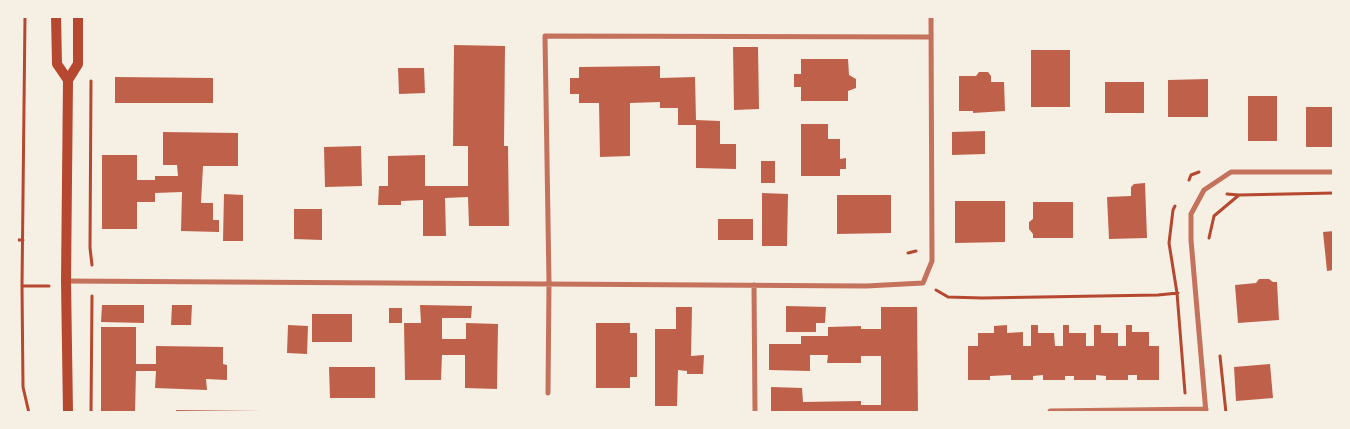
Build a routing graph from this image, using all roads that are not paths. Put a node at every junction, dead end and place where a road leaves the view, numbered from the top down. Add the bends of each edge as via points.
1 (56, 16) edge
2 (78, 16) edge
3 (931, 16) edge
4 (930, 37) junction
5 (68, 80) junction
6 (1334, 172) edge
7 (66, 281) junction
8 (548, 283) junction
9 (754, 285) junction
10 (548, 394) dead end
11 (1206, 411) edge
12 (68, 413) edge
13 (755, 413) edge
14 (1050, 413) edge

1 - 5 main road via 57,64
2 - 5 main road via 78,64
3 - 4 street
4 - 8 street via 545,36
4 - 9 street via 932,261 923,283
5 - 7 main road
6 - 11 street via 1231,172 1204,190 1191,214
7 - 8 street
7 - 12 main road
8 - 9 street
8 - 10 street
9 - 13 street
11 - 14 street

